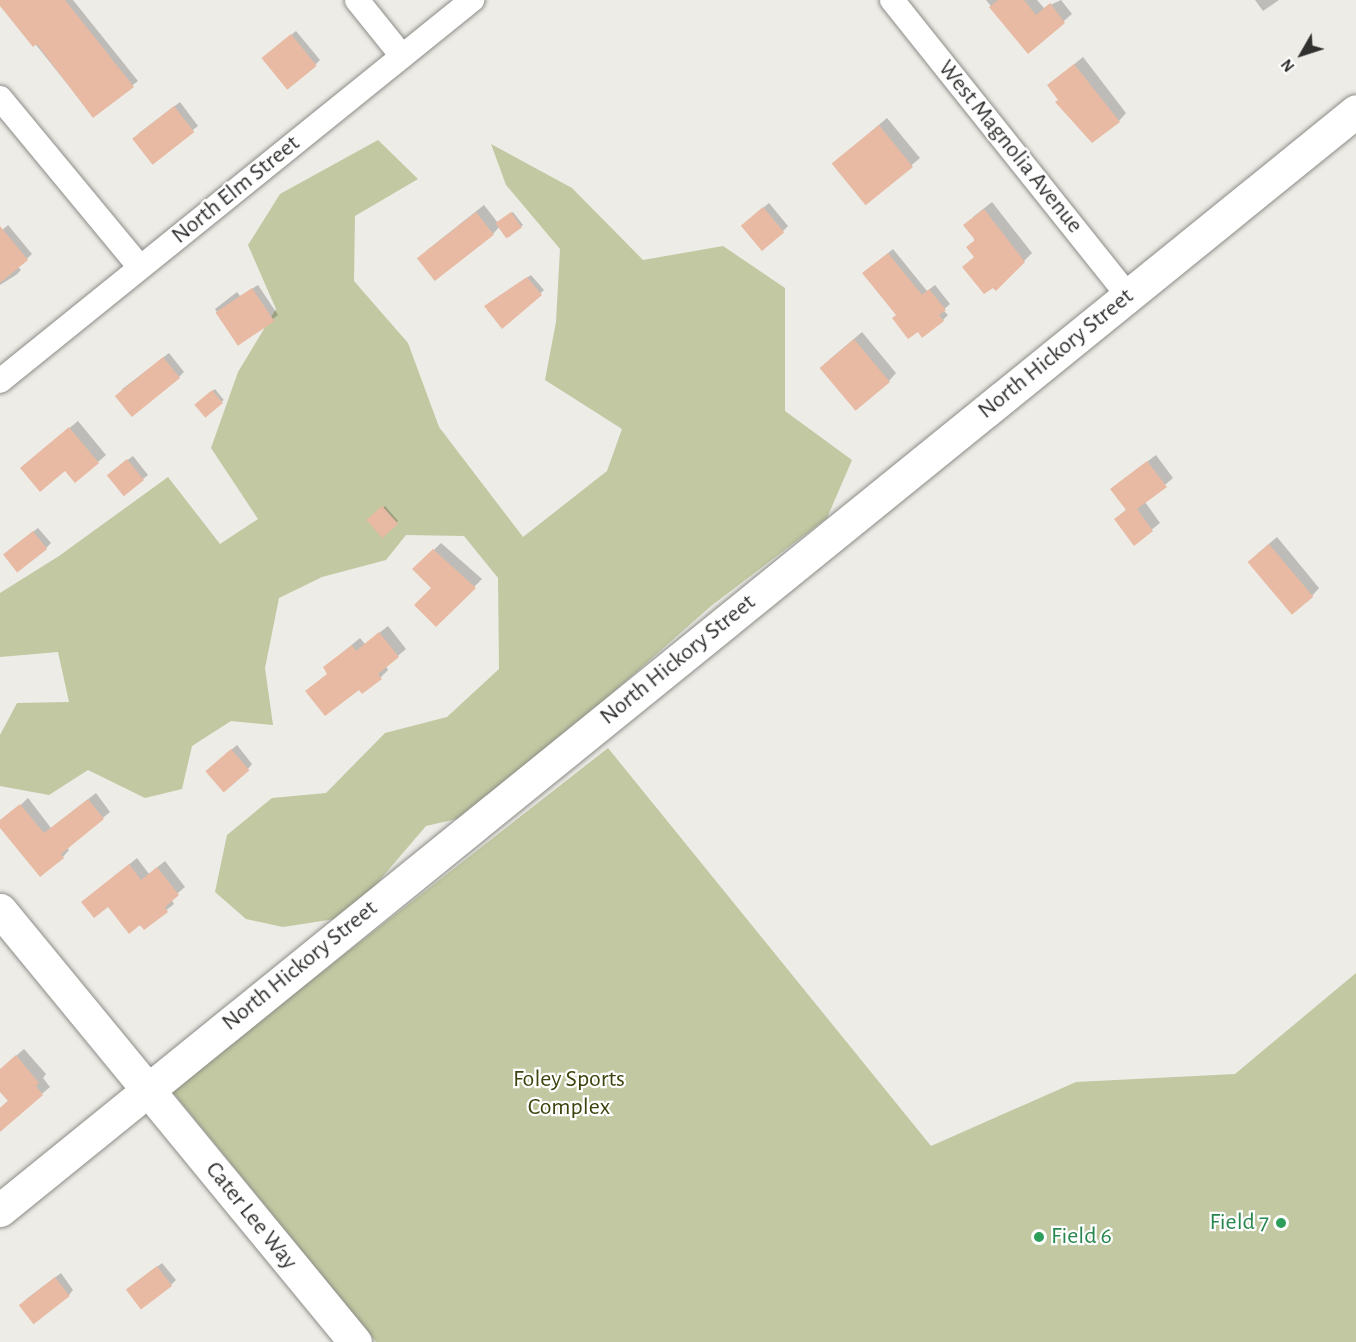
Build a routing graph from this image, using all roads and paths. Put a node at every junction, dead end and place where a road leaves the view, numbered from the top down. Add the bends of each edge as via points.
1 (357, 0) edge
2 (472, 0) edge
3 (892, 0) edge
4 (402, 56) junction
5 (0, 98) edge
6 (1356, 111) edge
7 (140, 267) junction
8 (1128, 296) junction
9 (0, 381) edge
10 (0, 910) edge
11 (149, 1089) junction
12 (0, 1210) edge
13 (355, 1342) edge

1 - 4 street
2 - 4 street, North Elm Street
3 - 8 street, West Magnolia Avenue
4 - 7 street, North Elm Street
5 - 7 street
6 - 8 street, North Hickory Street
7 - 9 street, North Elm Street
8 - 11 street, North Hickory Street
10 - 11 street, Cater Lee Way
11 - 12 street, North Hickory Street
11 - 13 street, Cater Lee Way

